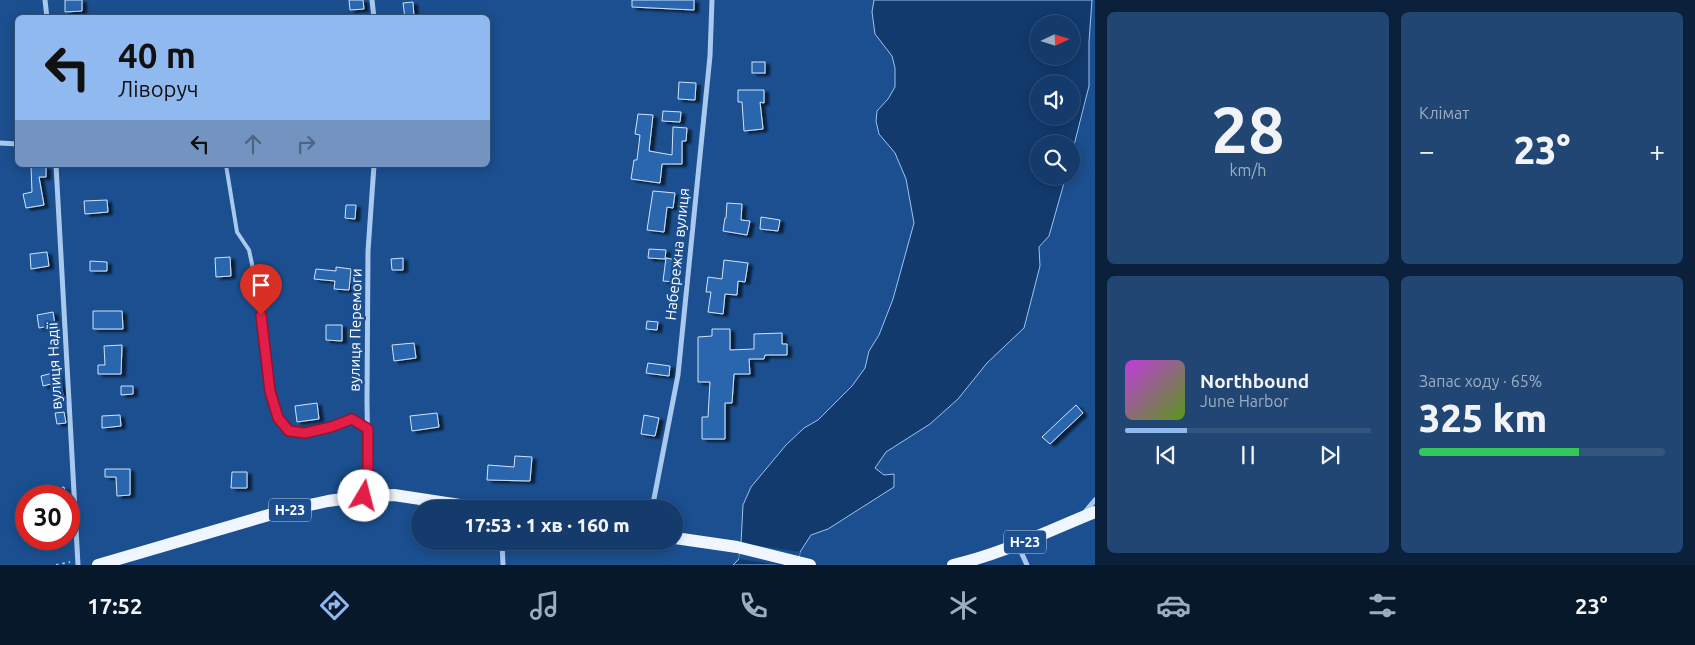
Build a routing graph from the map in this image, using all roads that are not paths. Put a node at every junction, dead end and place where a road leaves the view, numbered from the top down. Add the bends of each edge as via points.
1 (45, 0) edge
2 (372, 0) edge
3 (712, 0) edge
4 (47, 15) edge
5 (374, 15) edge
6 (0, 143) edge
7 (15, 144) edge
8 (56, 167) edge
9 (226, 167) edge
10 (374, 167) edge
11 (368, 429) junction
12 (364, 496) junction
13 (427, 500) edge
14 (654, 500) edge
15 (1095, 500) edge
16 (1095, 512) edge
17 (1080, 518) junction
18 (683, 539) edge
19 (1017, 545) junction
20 (502, 550) edge
21 (77, 563) edge
22 (805, 564) edge
23 (98, 565) edge
24 (503, 565) edge
25 (953, 565) edge
26 (1027, 565) edge

1 - 4 street
2 - 5 street
3 - 14 street, Набережна вулиця via 710,56 678,375
6 - 7 street
8 - 21 street, вулиця Надії
9 - 11 lane via 237,232 249,250 255,278 270,391 278,418 289,431 305,433 352,419
10 - 11 street, вулиця Перемоги via 368,251
11 - 12 street, вулиця Перемоги via 368,471
12 - 13 main road, Н-23 via 394,495
12 - 23 main road, Н-23 via 286,510
15 - 17 street
16 - 17 main road, Н-23
17 - 19 main road, Н-23
18 - 22 main road via 737,547
19 - 25 main road, Н-23
19 - 26 street
20 - 24 street

